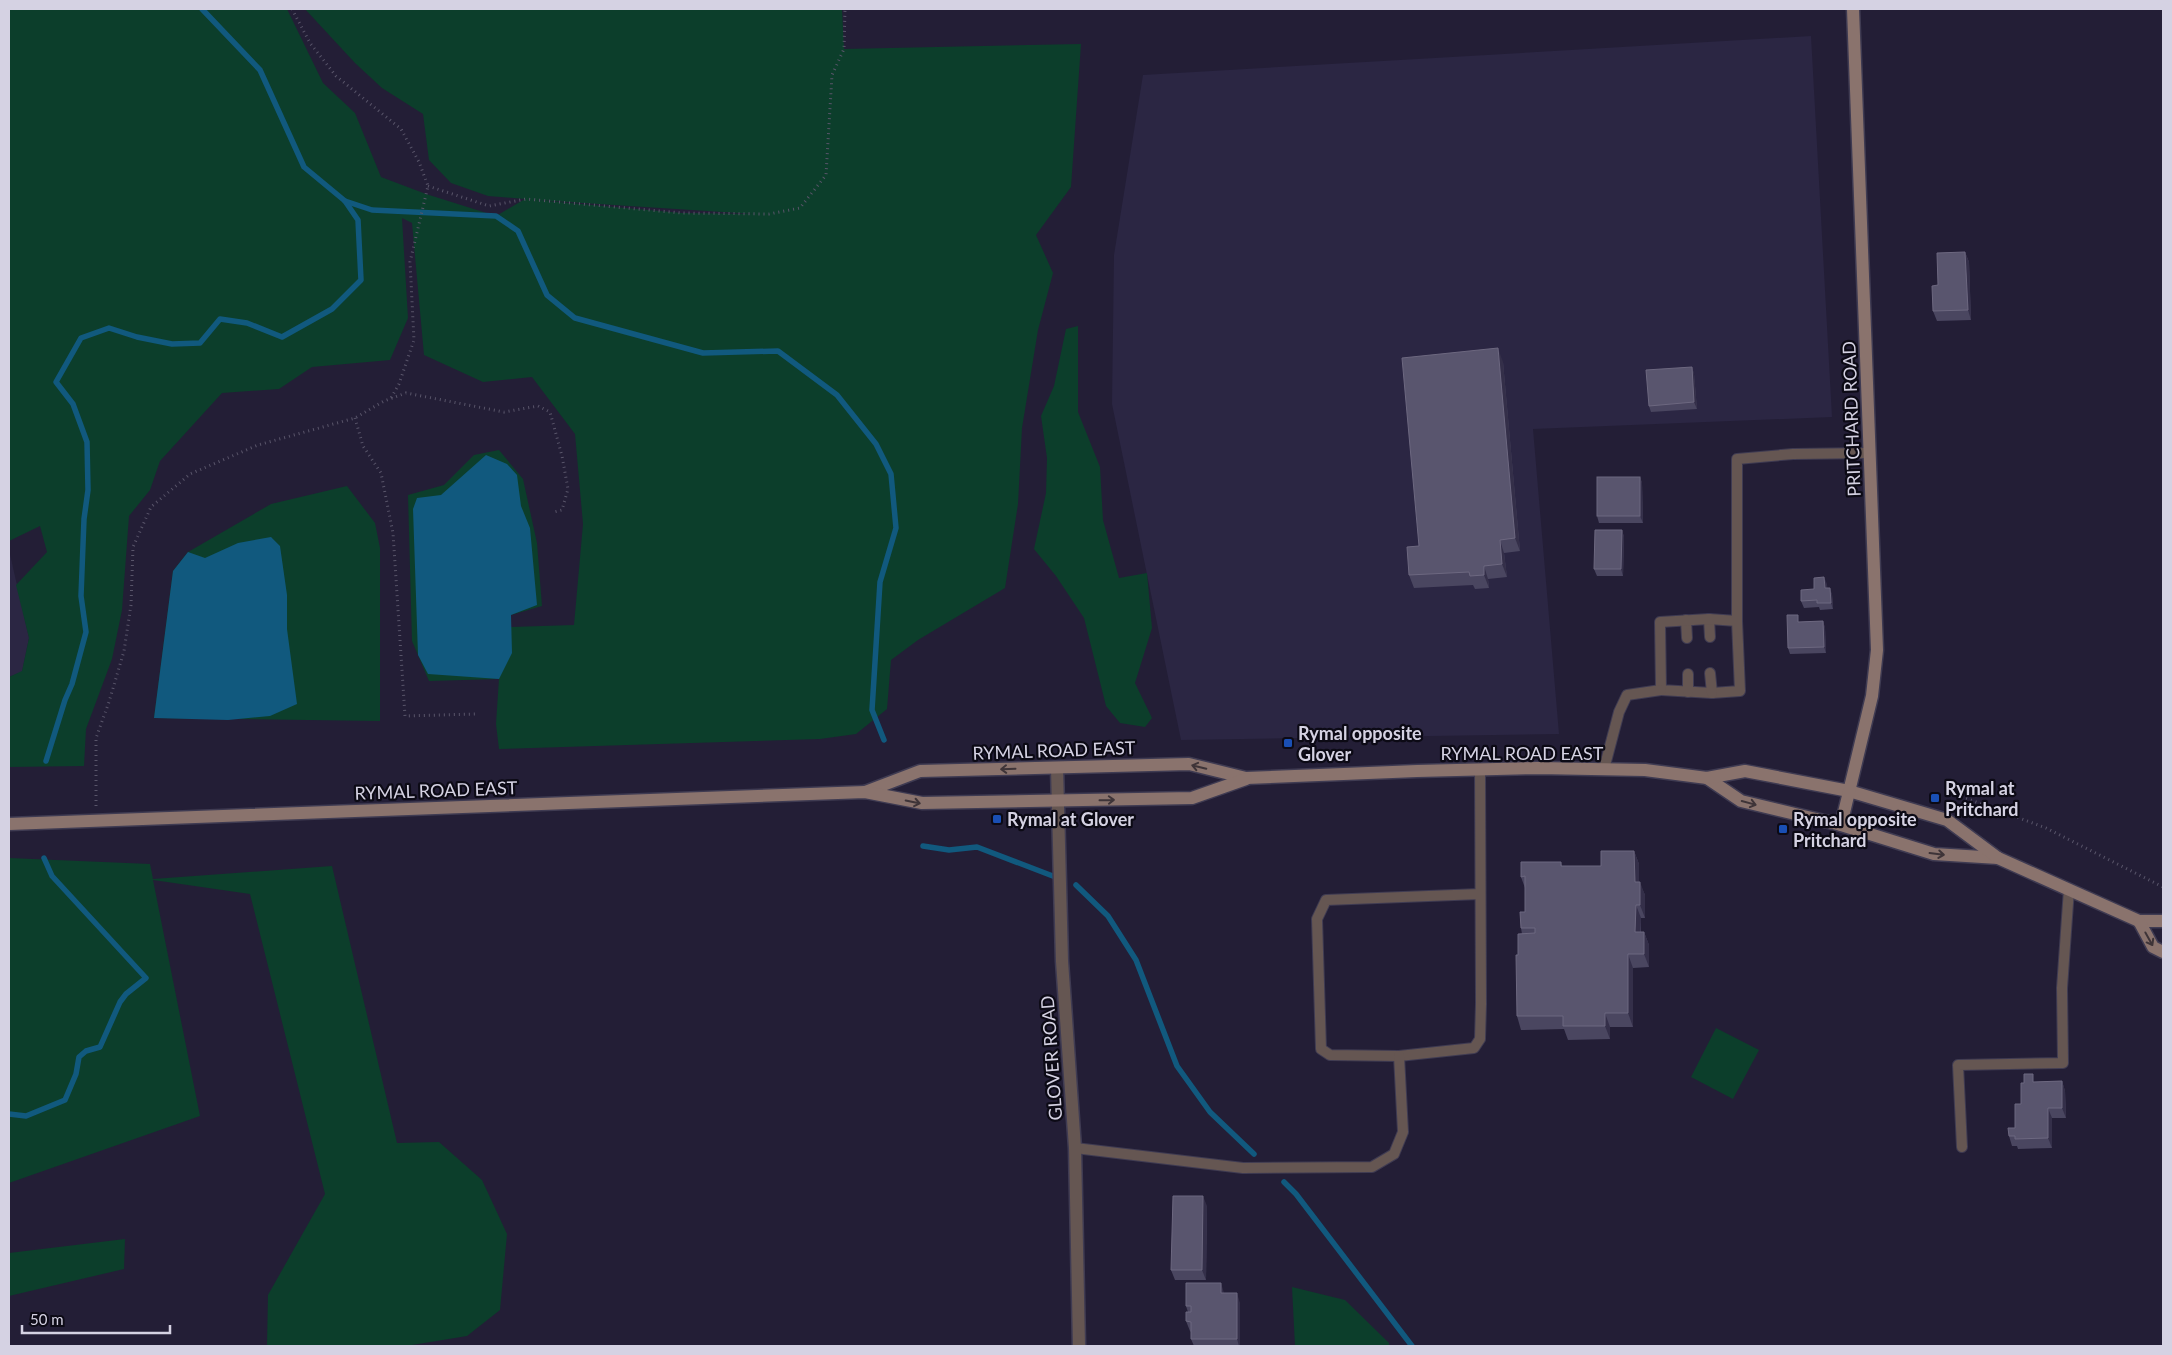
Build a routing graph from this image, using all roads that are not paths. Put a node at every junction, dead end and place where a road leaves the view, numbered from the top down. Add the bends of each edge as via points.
1 (1853, 9) edge
2 (1870, 453) junction
3 (1709, 619) junction
4 (1686, 620) junction
5 (1737, 621) junction
6 (1710, 637) dead end
7 (1687, 638) dead end
8 (1710, 673) dead end
9 (1688, 674) dead end
10 (1661, 690) junction
11 (1688, 692) junction
12 (1712, 692) junction
13 (1057, 768) junction
14 (1604, 769) junction
15 (1480, 770) junction
16 (1246, 778) junction
17 (1707, 778) junction
18 (1849, 791) junction
19 (866, 792) junction
20 (1058, 801) junction
21 (9, 824) edge
22 (1841, 825) junction
23 (1998, 858) junction
24 (2069, 889) junction
25 (1480, 894) junction
26 (2139, 921) junction
27 (2163, 921) edge
28 (2163, 952) edge
29 (1399, 1056) junction
30 (1962, 1147) dead end
31 (1075, 1148) junction
32 (1079, 1346) edge

1 - 2 main road, PRITCHARD ROAD
2 - 5 lane via 1737,459
2 - 18 main road, PRITCHARD ROAD via 1877,650 1872,696
3 - 4 lane
3 - 5 lane
3 - 6 lane
4 - 7 lane
4 - 10 lane via 1660,622
5 - 12 lane via 1740,691
8 - 12 lane
9 - 11 lane
10 - 11 lane
10 - 14 lane via 1627,696 1618,712
11 - 12 lane
16 -> 13 main road, RYMAL ROAD EAST via 1189,764
13 -> 19 main road, RYMAL ROAD EAST via 920,771
13 - 20 street, GLOVER ROAD
14 - 15 main road, RYMAL ROAD EAST
14 - 17 main road, RYMAL ROAD EAST via 1645,770
15 - 16 main road, RYMAL ROAD EAST
15 - 25 lane
20 -> 16 main road, RYMAL ROAD EAST via 1192,798
17 - 18 main road, RYMAL ROAD EAST via 1745,771
17 -> 22 main road, RYMAL ROAD EAST via 1741,801
18 - 22 main road, PRITCHARD ROAD
18 - 23 main road, RYMAL ROAD EAST via 1947,820
19 -> 20 main road, RYMAL ROAD EAST via 922,804
19 - 21 main road, RYMAL ROAD EAST
20 - 31 street, GLOVER ROAD via 1062,961
22 -> 23 main road, RYMAL ROAD EAST via 1934,854
23 - 24 main road, RYMAL ROAD EAST
24 - 26 main road, RYMAL ROAD EAST
24 - 30 lane via 2062,988 2063,1063 1958,1065
25 - 29 lane via 1480,1039 1474,1048
25 - 29 lane via 1326,900 1317,919 1321,1049 1330,1056
26 - 27 main road, RYMAL ROAD EAST
26 -> 28 main road via 2153,947
29 - 31 lane via 1402,1132 1394,1154 1372,1167 1243,1168
31 - 32 street, GLOVER ROAD

